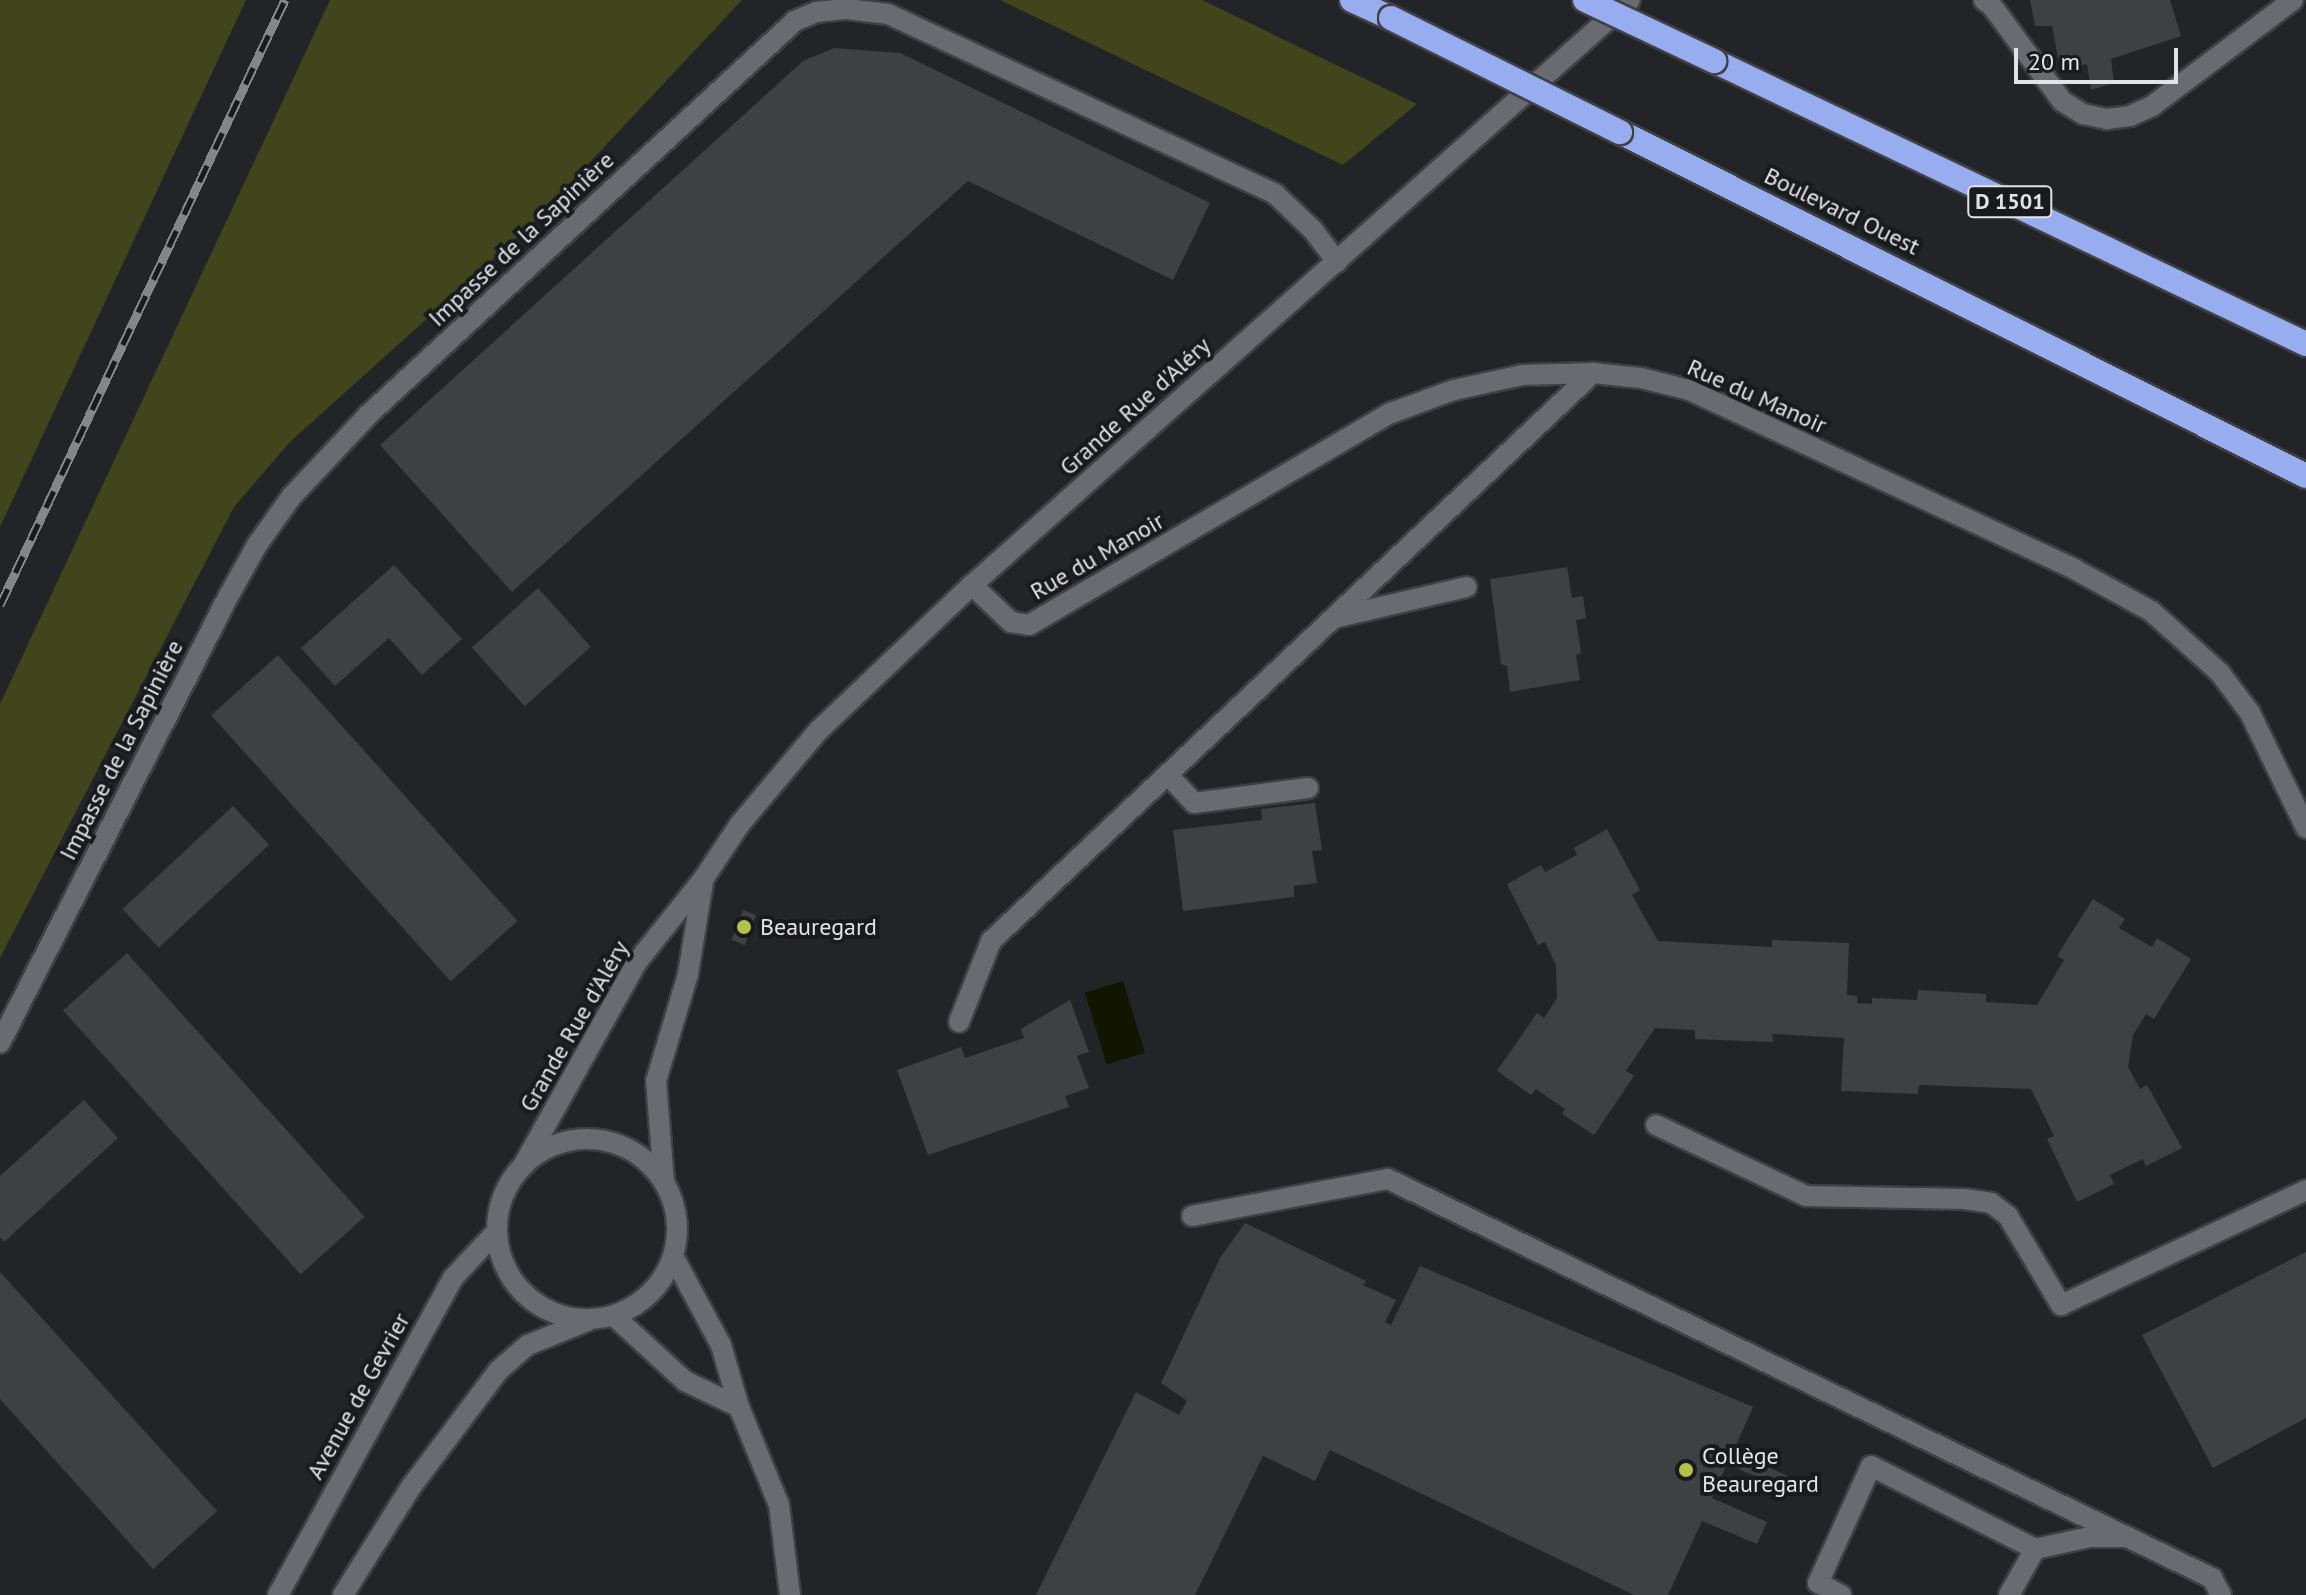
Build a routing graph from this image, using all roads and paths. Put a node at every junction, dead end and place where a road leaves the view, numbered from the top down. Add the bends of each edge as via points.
1 (1352, 0) edge
2 (1585, 0) edge
3 (1630, 0) edge
4 (1984, 0) edge
5 (2293, 0) edge
6 (1337, 262) junction
7 (2306, 344) edge
8 (1593, 373) junction
9 (2306, 476) edge
10 (972, 585) junction
11 (1466, 587) dead end
12 (1334, 618) junction
13 (1168, 775) junction
14 (1308, 788) dead end
15 (2306, 828) edge
16 (704, 878) junction
17 (959, 1022) dead end
18 (0, 1043) edge
19 (1656, 1125) dead end
20 (524, 1164) junction
21 (664, 1182) junction
22 (2306, 1190) edge
23 (1192, 1216) dead end
24 (497, 1231) junction
25 (673, 1256) junction
26 (614, 1316) junction
27 (588, 1320) junction
28 (739, 1407) junction
29 (2128, 1537) junction
30 (2035, 1549) junction
31 (278, 1595) edge
32 (343, 1595) edge
33 (790, 1595) edge
34 (1841, 1595) edge
35 (2009, 1595) edge
36 (2221, 1595) edge

1 - 9 highway, Boulevard Ouest, bridge
2 - 7 highway, D 1501, bridge
3 - 6 street, Grande Rue d'Aléry
4 - 5 street via 2062,101 2083,114 2107,119 2152,106
6 - 10 street, Grande Rue d'Aléry
6 - 18 street, Impasse de la Sapinière via 1275,194 888,14 847,9 816,12 795,21 368,415 292,496 228,597
8 - 10 street, Rue du Manoir via 1522,375 1454,390 1391,413 1029,625 1011,622
8 - 12 street
8 - 15 street, Rue du Manoir via 1689,390 2074,569 2151,611 2220,673 2250,713
10 - 16 street, Grande Rue d'Aléry via 819,730 740,824
11 - 12 street
12 - 13 street
13 - 14 street via 1194,803
13 - 17 street via 991,941
16 - 20 street, Grande Rue d'Aléry via 637,962
16 - 21 street, Grande Rue d'Aléry via 688,974 656,1081
19 - 22 street via 1806,1196 1991,1203 2008,1216 2061,1305
20 - 21 street via 546,1148 598,1139 646,1161
20 - 24 street via 499,1207
21 - 25 street via 676,1218
23 - 29 street via 1388,1179
24 - 27 street via 501,1259 535,1304 560,1316
24 - 31 street, Avenue de Gevrier via 453,1278
25 - 26 street via 660,1282 640,1302
25 - 28 street via 721,1345
26 - 27 street
26 - 28 street via 685,1381
27 - 32 street via 528,1345 499,1370 411,1487
28 - 33 street via 779,1505
29 - 30 street via 2090,1537
29 - 36 street via 2212,1578
30 - 34 street via 1871,1466 1818,1583
30 - 35 street

